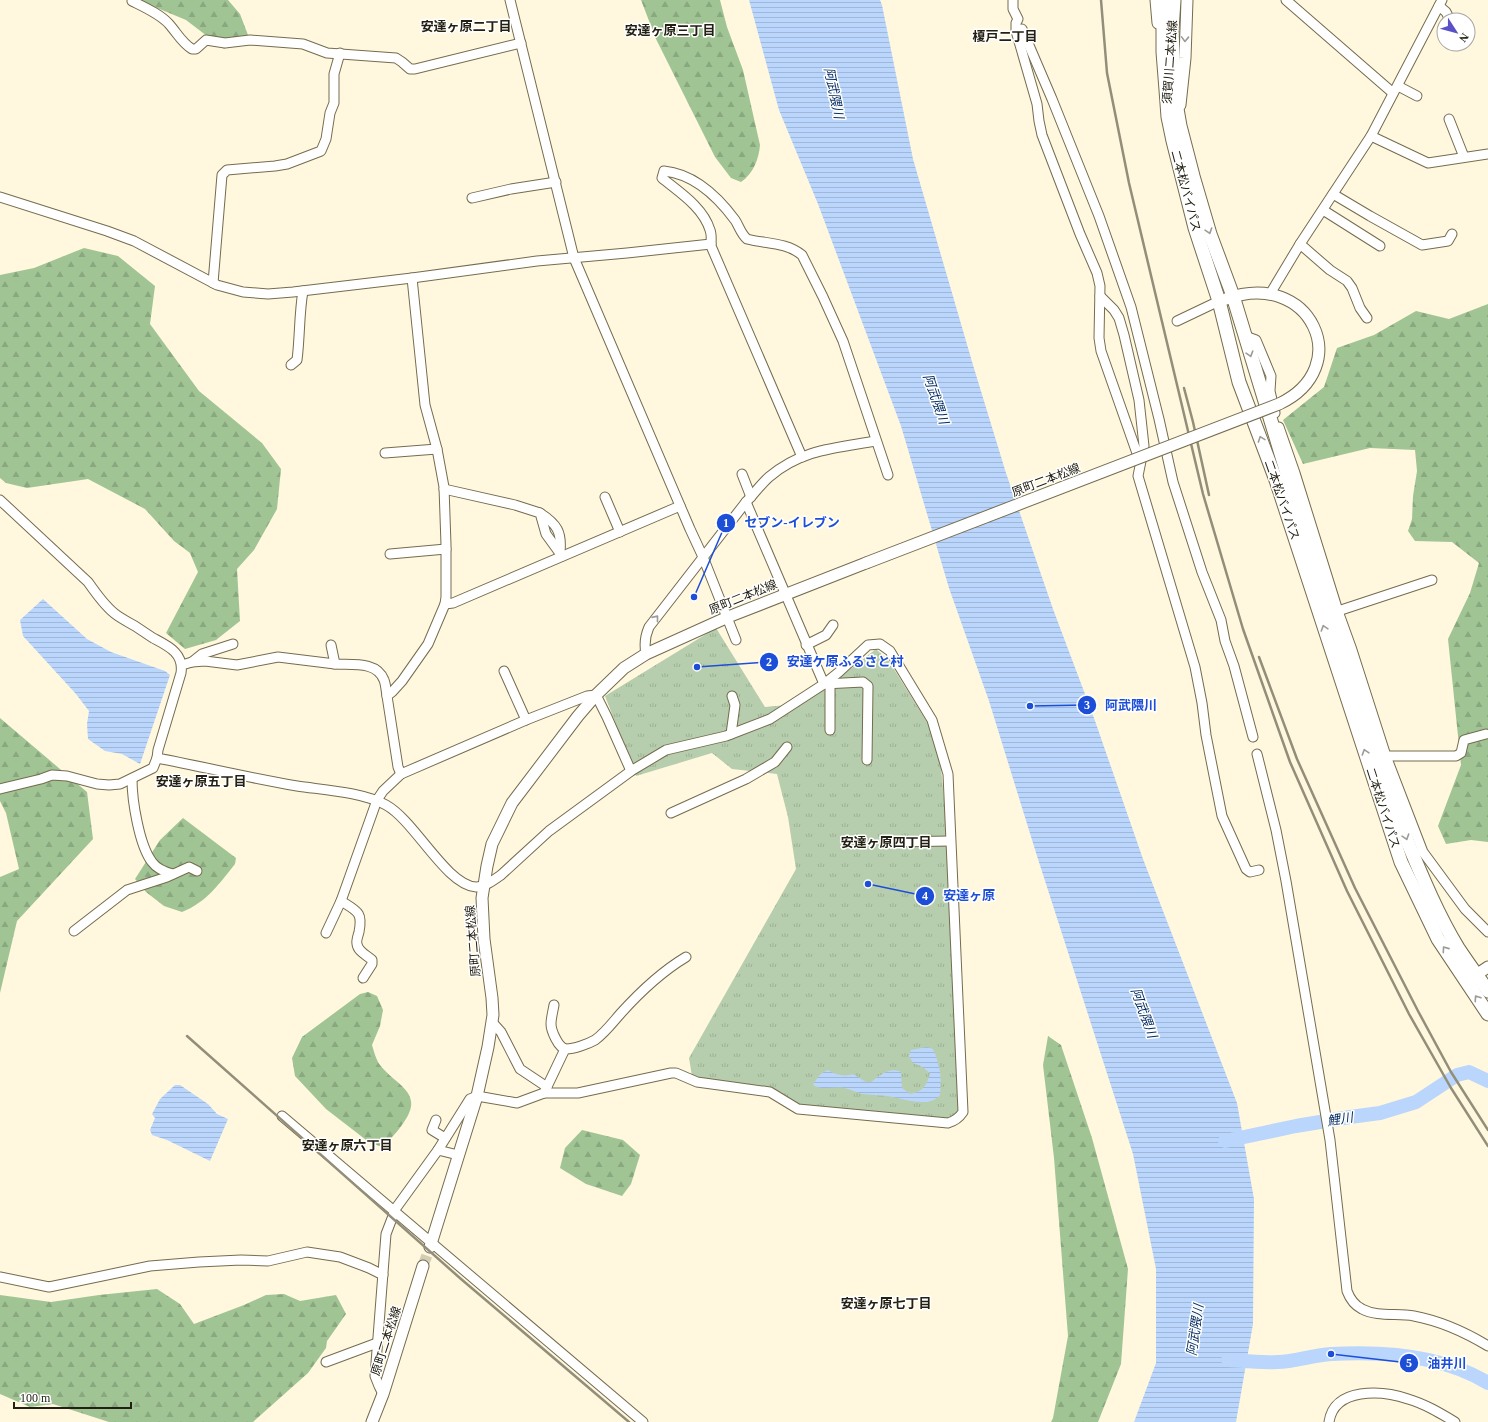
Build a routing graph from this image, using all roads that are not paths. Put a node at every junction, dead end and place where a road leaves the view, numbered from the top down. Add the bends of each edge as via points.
1 (510, 0) edge
2 (1013, 0) edge
3 (1156, 0) edge
4 (1163, 0) edge
5 (1174, 0) edge
6 (1187, 0) edge
7 (1286, 0) edge
8 (132, 1) dead end
9 (1441, 3) edge
10 (1446, 12) edge
11 (1022, 29) dead end
12 (521, 43) junction
13 (340, 53) junction
14 (1395, 90) junction
15 (1417, 96) dead end
16 (1168, 117) junction
17 (1449, 119) dead end
18 (1180, 126) junction
19 (1371, 136) junction
20 (1488, 154) edge
21 (1464, 156) junction
22 (556, 182) junction
23 (1333, 194) junction
24 (0, 197) edge
25 (472, 198) dead end
26 (1323, 210) junction
27 (1452, 234) dead end
28 (711, 244) junction
29 (1300, 244) junction
30 (1380, 246) dead end
31 (574, 258) junction
32 (412, 278) junction
33 (213, 283) junction
34 (303, 291) junction
35 (1270, 294) junction
36 (1100, 296) junction
37 (1233, 296) junction
38 (1219, 301) junction
39 (1367, 318) dead end
40 (1177, 321) dead end
41 (1245, 336) junction
42 (291, 365) dead end
43 (876, 441) junction
44 (437, 449) junction
45 (385, 453) dead end
46 (802, 457) junction
47 (1139, 459) junction
48 (742, 474) dead end
49 (888, 475) dead end
50 (444, 489) junction
51 (605, 497) dead end
52 (0, 500) edge
53 (749, 500) junction
54 (680, 506) junction
55 (620, 532) junction
56 (446, 548) junction
57 (390, 554) dead end
58 (561, 554) junction
59 (703, 557) junction
60 (1432, 580) dead end
61 (785, 594) junction
62 (445, 604) junction
63 (1338, 611) junction
64 (728, 617) junction
65 (833, 625) dead end
66 (736, 640) dead end
67 (233, 644) dead end
68 (331, 645) dead end
69 (806, 645) junction
70 (646, 654) junction
71 (192, 662) junction
72 (335, 664) junction
73 (182, 665) junction
74 (504, 671) dead end
75 (827, 683) junction
76 (596, 694) junction
77 (387, 696) junction
78 (732, 696) dead end
79 (526, 720) junction
80 (830, 730) dead end
81 (731, 734) junction
82 (1486, 734) dead end
83 (1253, 737) dead end
84 (787, 747) dead end
85 (1257, 754) dead end
86 (1386, 756) junction
87 (157, 758) junction
88 (867, 760) dead end
89 (631, 771) junction
90 (401, 774) junction
91 (132, 779) junction
92 (0, 789) edge
93 (377, 800) junction
94 (671, 813) dead end
95 (950, 841) junction
96 (892, 842) dead end
97 (1259, 870) dead end
98 (197, 872) dead end
99 (173, 874) junction
100 (484, 885) junction
101 (341, 901) junction
102 (74, 931) dead end
103 (1488, 932) edge
104 (326, 933) dead end
105 (686, 958) dead end
106 (1488, 967) edge
107 (363, 978) dead end
108 (1471, 978) junction
109 (1488, 991) edge
110 (554, 1005) dead end
111 (1488, 1014) edge
112 (492, 1022) junction
113 (565, 1049) junction
114 (545, 1090) junction
115 (477, 1096) junction
116 (282, 1116) dead end
117 (436, 1120) dead end
118 (445, 1138) junction
119 (438, 1150) junction
120 (458, 1155) junction
121 (395, 1211) junction
122 (431, 1244) junction
123 (423, 1266) tunnel mouth
124 (383, 1275) junction
125 (0, 1277) edge
126 (377, 1343) junction
127 (1488, 1346) edge
128 (326, 1362) dead end
129 (383, 1394) junction
130 (372, 1422) edge
131 (643, 1422) edge
132 (1328, 1422) edge
133 (1455, 1422) edge

1 - 12 street
2 - 36 street via 1013,8 1018,19 1016,31 1037,104 1042,134 1080,234 1096,268
3 - 16 main road, 須賀川二本松線
4 - 16 highway, 二本松バイパス via 1163,52
5 - 18 highway, 二本松バイパス via 1173,67
6 -> 18 main road, 須賀川二本松線
7 - 14 street
8 - 13 street via 169,23 186,46 192,49 196,49 206,40 225,43 250,40 304,44 327,53
9 - 10 street
9 - 14 street
11 - 83 street via 1099,216 1131,306 1173,482 1202,572 1221,620
12 - 13 street via 415,69 410,69 396,58
12 - 22 street
13 - 33 street via 334,74 334,103 321,151 287,164 227,170 222,175
14 - 15 street
14 - 19 street
16 - 38 highway, 二本松バイパス via 1195,228
17 - 21 street
18 -> 37 highway, 二本松バイパス via 1210,234
19 - 21 street via 1428,163
19 - 23 street
20 - 21 street
22 - 25 street
22 - 31 street
23 - 26 street
23 - 27 street via 1422,245 1448,241
24 - 33 street via 134,241
26 - 29 street
26 - 30 street
28 - 31 street
28 - 43 street via 711,231 704,218 688,199 662,178 664,171 676,172 710,193 723,205 747,239 783,245 802,255 843,341
28 - 46 street
29 - 35 street
29 - 39 street via 1330,270 1348,281
31 - 32 street
31 - 54 street
32 - 34 street
32 - 44 street via 425,405
33 - 34 street via 243,292 268,294
34 - 42 street via 297,360
35 - 37 main road, 原町二本松線 via 1244,293
35 - 47 main road, 原町二本松線, bridge via 1292,302 1306,314 1316,333 1318,360 1308,380 1297,393 1279,404
36 - 47 street via 1101,351
36 - 97 street via 1119,318 1131,364 1144,439 1138,476 1195,667 1222,816 1246,869 1250,872
37 - 38 main road, 原町二本松線
37 - 41 highway, 二本松バイパス
38 - 40 street
108 -> 38 highway, 二本松バイパス via 1438,939 1401,862 1276,480 1239,382
41 - 63 street via 1256,340 1271,376 1270,391 1276,417
41 -> 108 highway, 二本松バイパス via 1320,582 1408,843 1423,881
43 - 46 street via 813,452
43 - 49 street
44 - 45 street
44 - 50 street
46 - 53 street via 769,477
47 - 61 main road, 原町二本松線, bridge
48 - 53 street
50 - 56 street
50 - 58 street via 540,513 546,534
51 - 55 street
52 - 73 street via 88,582 114,613 153,638 164,642 173,650
53 - 59 street
53 - 61 street
54 - 55 street
54 - 59 street
55 - 58 street
56 - 57 street
56 - 62 street
58 - 62 street via 453,603
59 - 64 street
70 -> 59 street via 644,646 649,627
60 - 63 street
61 - 64 main road, 原町二本松線
61 - 69 street
62 - 77 street via 428,644 402,681
63 - 86 street
64 - 66 street
64 - 70 main road, 原町二本松線
65 - 69 street via 826,635
67 - 71 street via 202,654
68 - 72 street
69 - 75 street
70 - 76 main road, 原町二本松線 via 624,668
71 - 72 street via 237,665 278,657
71 - 73 street
72 - 77 street via 370,666 376,669 384,681
73 - 87 street
74 - 79 street
75 - 80 street
75 - 81 street via 770,719
75 - 88 street via 863,682 868,686
75 - 95 street via 868,645 880,644 890,651 934,723 948,774
76 - 79 street
76 - 89 street
76 - 100 main road, 原町二本松線 via 512,803 492,844
77 - 90 street
78 - 81 street via 735,705
79 - 90 street
81 - 89 street via 666,750
82 - 86 street via 1464,740 1461,753 1456,756
84 - 94 street via 775,762 752,776
85 - 127 street via 1276,830 1293,921 1330,1140 1350,1299 1363,1310 1372,1313 1413,1316 1446,1325
86 - 103 street via 1423,852 1465,908
87 - 91 street via 153,768
87 - 93 street
89 - 100 street via 549,831 501,875
90 - 93 street
91 - 92 street via 109,785 52,775
91 - 99 street via 146,852 152,863
93 - 100 street via 395,811 406,822 451,874 476,887
93 - 101 street
95 - 96 street
95 - 114 street via 962,1112 954,1122 798,1109 770,1092 697,1082 676,1073 578,1093
98 - 99 street via 189,867
99 - 102 street via 127,890
100 - 112 main road, 原町二本松線 via 483,926 492,998
101 - 104 street
101 - 107 street via 360,916 356,944 372,960
105 - 113 street via 653,980 595,1040
106 - 108 main road
108 - 109 highway
111 -> 108 highway
110 - 113 street via 551,1023 553,1032
112 - 114 street via 502,1032 520,1069
112 - 115 main road, 原町二本松線
113 - 114 street
114 - 115 street via 517,1103
115 - 118 street via 470,1099
115 - 120 main road, 原町二本松線
116 - 121 street
117 - 118 street via 432,1130
118 - 119 street
119 - 120 street
119 - 121 street
120 - 122 main road, 原町二本松線
121 - 122 street
121 - 124 street via 386,1234
122 - 131 street
123 - 129 main road, 原町二本松線
124 - 125 street via 340,1257 307,1252 268,1261 150,1266 49,1288
124 - 126 street
126 - 128 street
126 - 129 street via 375,1376
129 - 130 main road, 原町二本松線
132 - 133 street via 1337,1404 1361,1394 1387,1394 1418,1402

